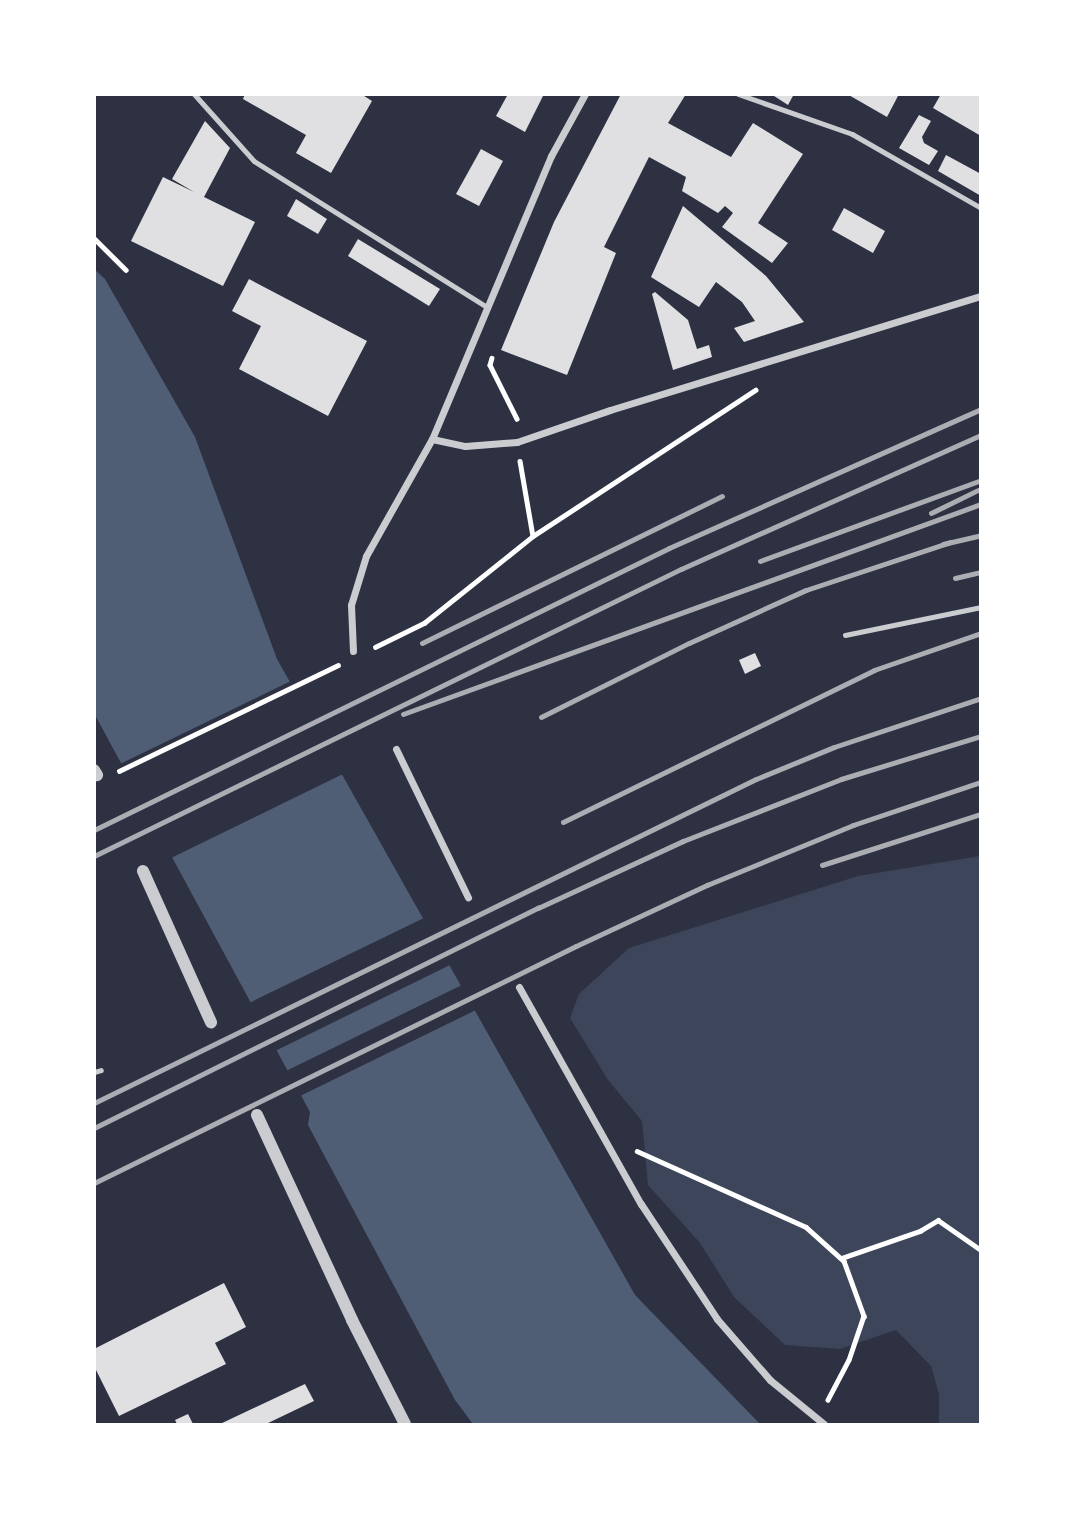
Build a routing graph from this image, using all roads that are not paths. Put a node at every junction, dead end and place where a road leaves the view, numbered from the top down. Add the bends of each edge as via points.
1 (194, 94) edge
2 (585, 94) edge
3 (738, 94) edge
4 (981, 208) edge
5 (981, 296) edge
6 (488, 308) junction
7 (432, 439) junction
8 (981, 607) edge
9 (845, 635) dead end
10 (352, 655) road end
11 (396, 748) dead end
12 (143, 871) dead end
13 (468, 897) dead end
14 (519, 987) dead end
15 (211, 1022) dead end
16 (257, 1115) dead end
17 (821, 1422) edge
18 (405, 1424) edge

1 - 6 lane via 254,161
2 - 6 street via 551,156
3 - 4 lane via 852,134
5 - 7 street via 517,442 465,446
6 - 7 street
7 - 10 street via 359,574 351,605
8 - 9 lane
11 - 13 street
12 - 15 street
14 - 17 street via 641,1204 717,1319 770,1380
16 - 18 street

